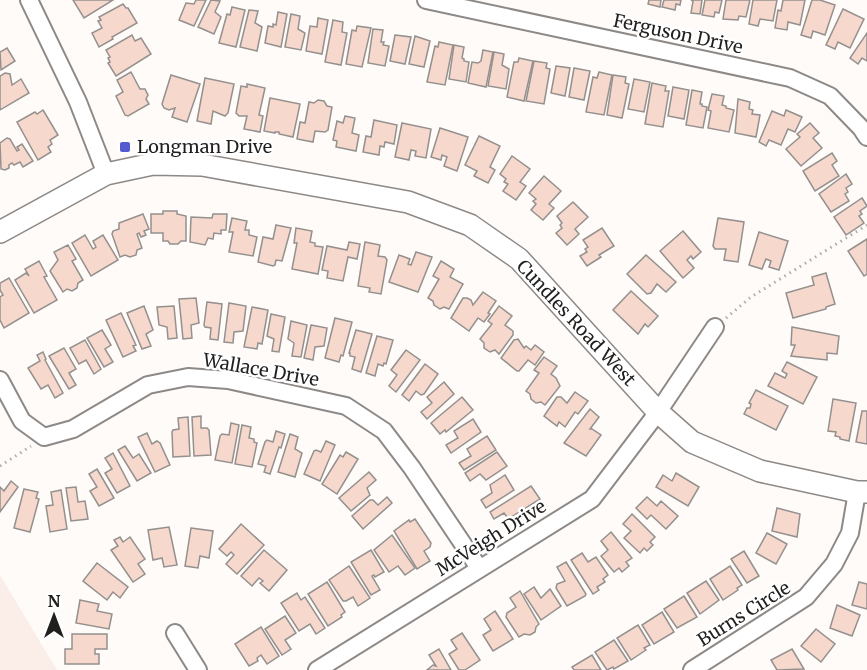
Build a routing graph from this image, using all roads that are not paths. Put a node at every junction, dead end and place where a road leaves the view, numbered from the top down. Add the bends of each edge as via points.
1 (28, 0) edge
2 (426, 0) edge
3 (867, 137) edge
4 (106, 174) junction
5 (0, 232) edge
6 (715, 327) road end
7 (0, 380) edge
8 (658, 412) junction
9 (862, 492) edge
10 (479, 568) junction
11 (175, 633) dead end
12 (198, 670) edge
13 (317, 670) edge
14 (692, 670) edge

1 - 4 street via 78,102
2 - 3 street, Ferguson Drive via 790,78 830,96
4 - 5 street, Cundles Road West
4 - 8 street, Cundles Road West via 153,164 202,165 408,202 470,225 519,259
6 - 8 street, McVeigh Drive
7 - 10 street, Wallace Drive via 22,422 44,437 73,429 147,386 188,377 228,380 346,406 384,431
8 - 9 street, Cundles Road West via 692,442 760,471
8 - 10 street, McVeigh Drive via 592,499
9 - 14 street, Burns Circle via 850,533 834,564 807,597
10 - 13 street, McVeigh Drive
11 - 12 street

